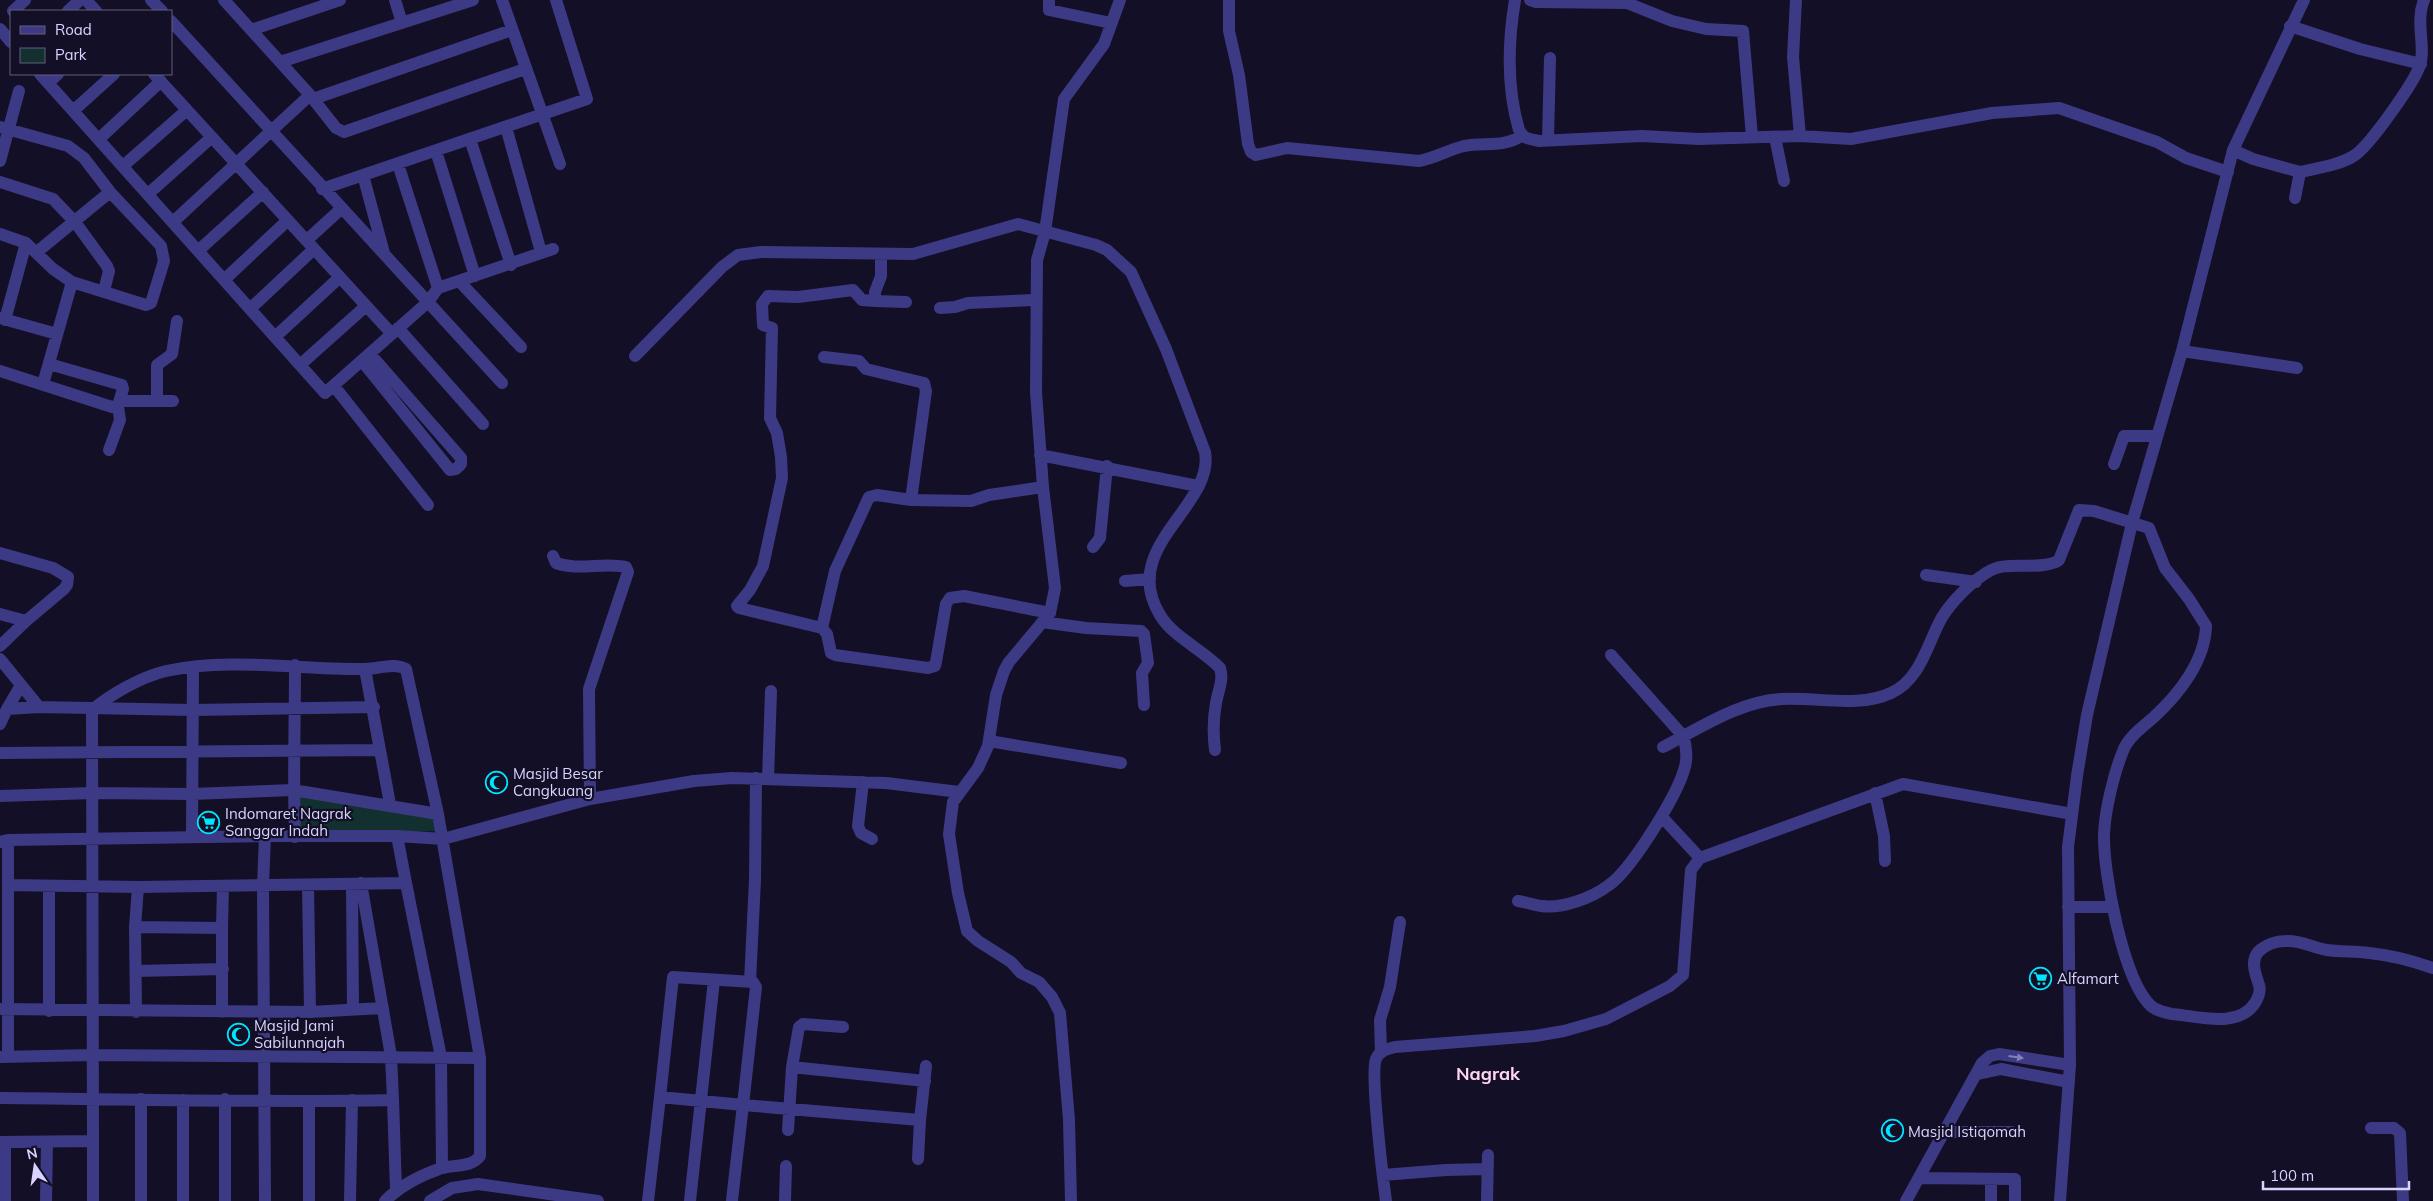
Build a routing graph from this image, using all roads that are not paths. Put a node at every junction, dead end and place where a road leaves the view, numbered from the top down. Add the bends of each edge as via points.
1 (25, 0) edge
2 (80, 0) edge
3 (86, 0) edge
4 (151, 0) edge
5 (224, 0) edge
6 (340, 0) edge
7 (395, 0) edge
8 (404, 0) edge
9 (473, 0) edge
10 (502, 0) edge
11 (556, 0) edge
12 (1049, 0) edge
13 (1120, 0) edge
14 (1229, 0) edge
15 (1515, 0) edge
16 (1530, 0) edge
17 (1796, 0) edge
18 (2304, 0) edge
19 (2424, 0) edge
20 (1628, 1) edge
21 (14, 10) edge
22 (69, 10) edge
23 (95, 10) edge
24 (161, 10) edge
25 (10, 14) edge
26 (406, 21) junction
27 (0, 23) edge
28 (172, 23) edge
29 (1111, 23) junction
30 (2290, 26) junction
31 (0, 29) edge
32 (251, 30) junction
33 (512, 30) junction
34 (10, 41) edge
35 (1550, 58) dead end
36 (280, 62) junction
37 (2421, 64) junction
38 (525, 68) junction
39 (113, 75) edge
40 (44, 78) edge
41 (157, 78) edge
42 (19, 91) dead end
43 (311, 97) junction
44 (73, 110) junction
45 (187, 110) junction
46 (542, 115) junction
47 (506, 127) junction
48 (5, 128) edge
49 (271, 131) junction
50 (1521, 136) junction
51 (1800, 136) junction
52 (212, 137) junction
53 (1752, 137) junction
54 (1775, 137) junction
55 (99, 139) junction
56 (470, 139) junction
57 (1548, 140) junction
58 (2233, 150) junction
59 (436, 151) junction
60 (0, 161) edge
61 (236, 164) junction
62 (398, 164) junction
63 (560, 164) dead end
64 (123, 166) junction
65 (2228, 172) junction
66 (2300, 172) junction
67 (363, 175) junction
68 (1784, 181) dead end
69 (0, 182) edge
70 (322, 189) junction
71 (110, 192) junction
72 (262, 192) junction
73 (148, 194) junction
74 (2295, 198) dead end
75 (342, 208) junction
76 (288, 220) junction
77 (74, 222) junction
78 (173, 222) junction
79 (1045, 232) junction
80 (0, 234) edge
81 (26, 243) junction
82 (310, 245) junction
83 (199, 250) junction
84 (36, 252) junction
85 (384, 254) junction
86 (880, 254) junction
87 (511, 265) junction
88 (475, 276) junction
89 (340, 277) junction
90 (225, 280) junction
91 (72, 282) junction
92 (460, 282) junction
93 (438, 288) junction
94 (104, 291) junction
95 (1035, 300) junction
96 (875, 301) junction
97 (428, 302) junction
98 (906, 302) dead end
99 (366, 306) junction
100 (251, 308) junction
101 (940, 308) dead end
102 (2, 319) edge
103 (177, 321) dead end
104 (395, 331) junction
105 (58, 334) junction
106 (276, 336) junction
107 (521, 347) dead end
108 (2182, 351) junction
109 (635, 356) dead end
110 (824, 357) dead end
111 (366, 358) junction
112 (49, 364) junction
113 (301, 364) junction
114 (2297, 368) dead end
115 (0, 371) edge
116 (502, 383) dead end
117 (43, 384) junction
118 (334, 386) junction
119 (157, 401) junction
120 (173, 401) dead end
121 (119, 403) junction
122 (483, 424) dead end
123 (2158, 436) junction
124 (109, 450) dead end
125 (1040, 455) junction
126 (2114, 464) dead end
127 (1106, 466) junction
128 (1198, 486) junction
129 (1043, 487) junction
130 (911, 500) junction
131 (428, 505) dead end
132 (2132, 523) junction
133 (1093, 547) dead end
134 (0, 552) edge
135 (553, 556) dead end
136 (1926, 574) dead end
137 (1150, 579) junction
138 (1125, 581) dead end
139 (1976, 582) junction
140 (0, 614) edge
141 (1046, 617) junction
142 (26, 621) junction
143 (822, 628) junction
144 (0, 646) edge
145 (1611, 655) dead end
146 (0, 659) edge
147 (295, 665) junction
148 (193, 668) junction
149 (365, 669) junction
150 (21, 685) junction
151 (771, 691) dead end
152 (1144, 705) dead end
153 (39, 707) junction
154 (295, 708) junction
155 (374, 708) junction
156 (7, 709) junction
157 (92, 710) junction
158 (192, 710) junction
159 (0, 724) edge
160 (1684, 736) junction
161 (990, 741) junction
162 (1663, 747) dead end
163 (296, 750) junction
164 (380, 750) junction
165 (1215, 750) dead end
166 (191, 751) junction
167 (92, 752) junction
168 (0, 753) edge
169 (1121, 763) dead end
170 (762, 779) junction
171 (863, 782) junction
172 (293, 790) junction
173 (959, 792) junction
174 (93, 793) junction
175 (1875, 793) junction
176 (192, 794) junction
177 (0, 796) edge
178 (590, 799) junction
179 (390, 804) junction
180 (438, 814) junction
181 (2072, 814) junction
182 (1662, 817) junction
183 (265, 836) junction
184 (398, 836) junction
185 (192, 837) junction
186 (295, 837) junction
187 (92, 838) junction
188 (443, 839) junction
189 (872, 839) dead end
190 (3, 840) edge
191 (1700, 858) junction
192 (1885, 861) dead end
193 (406, 883) junction
194 (356, 884) junction
195 (8, 885) junction
196 (92, 885) junction
197 (308, 885) junction
198 (49, 886) junction
199 (223, 886) junction
200 (263, 886) junction
201 (138, 887) junction
202 (1518, 900) dead end
203 (2068, 907) junction
204 (2112, 907) junction
205 (1400, 922) dead end
206 (135, 927) junction
207 (222, 928) junction
208 (2433, 968) edge
209 (223, 970) junction
210 (136, 971) junction
211 (714, 980) junction
212 (750, 982) junction
213 (383, 1008) junction
214 (4, 1009) edge
215 (92, 1009) junction
216 (353, 1010) junction
217 (49, 1011) junction
218 (136, 1012) junction
219 (222, 1012) junction
220 (264, 1012) junction
221 (310, 1012) junction
222 (843, 1027) dead end
223 (1380, 1053) junction
224 (93, 1055) junction
225 (390, 1056) junction
226 (4, 1057) edge
227 (264, 1057) junction
228 (441, 1057) junction
229 (480, 1058) junction
230 (2070, 1065) junction
231 (926, 1066) dead end
232 (792, 1067) junction
233 (1978, 1074) junction
234 (924, 1081) junction
235 (2069, 1082) junction
236 (0, 1098) edge
237 (660, 1098) junction
238 (93, 1099) junction
239 (142, 1099) junction
240 (225, 1099) junction
241 (183, 1100) junction
242 (352, 1100) junction
243 (393, 1100) junction
244 (309, 1101) junction
245 (264, 1102) junction
246 (702, 1103) junction
247 (743, 1105) junction
248 (789, 1108) junction
249 (920, 1120) junction
250 (2371, 1128) dead end
251 (788, 1130) dead end
252 (1944, 1132) junction
253 (2012, 1132) dead end
254 (93, 1141) junction
255 (2, 1142) edge
256 (47, 1142) junction
257 (1488, 1154) dead end
258 (918, 1159) dead end
259 (786, 1166) dead end
260 (442, 1168) junction
261 (1487, 1169) junction
262 (1383, 1175) junction
263 (1920, 1178) junction
264 (1991, 1179) junction
265 (396, 1190) junction
266 (559, 1199) edge
267 (5, 1201) edge
268 (46, 1201) edge
269 (93, 1201) edge
270 (141, 1201) edge
271 (183, 1201) edge
272 (225, 1201) edge
273 (265, 1201) edge
274 (309, 1201) edge
275 (350, 1201) edge
276 (385, 1201) edge
277 (430, 1201) edge
278 (598, 1201) edge
279 (648, 1201) edge
280 (690, 1201) edge
281 (731, 1201) edge
282 (785, 1201) edge
283 (1072, 1201) edge
284 (1386, 1201) edge
285 (1487, 1201) edge
286 (1906, 1201) edge
287 (1991, 1201) edge
288 (2015, 1201) edge
289 (2060, 1201) edge
290 (2403, 1201) edge

1 - 21 street
2 - 22 street
3 - 23 street
4 - 24 street
5 - 32 street
6 - 32 street
7 - 26 street
8 - 26 street
9 - 26 street
10 - 33 street
11 - 46 street via 587,99
12 - 29 street via 1049,10
13 - 29 street
14 - 50 street via 1230,31 1248,144 1256,155 1287,148 1419,162 1464,146 1511,143
15 - 50 street via 1510,39 1511,64 1516,121
16 - 20 street
17 - 51 street via 1793,57
18 - 30 street
19 - 37 street via 2420,20
20 - 53 street via 1672,21 1706,29 1743,31
25 - 27 street
26 - 36 street
28 - 49 street
29 - 79 street via 1104,44 1064,99
30 - 37 street via 2360,50
30 - 58 street
31 - 34 street
32 - 36 street
33 - 38 street
33 - 43 street
35 - 57 street
36 - 43 street
37 - 66 street via 2363,148 2354,156
38 - 43 street via 344,132 336,128
38 - 46 street
39 - 44 street
40 - 44 street
41 - 45 street
41 - 55 street
42 - 48 street
43 - 49 street
44 - 55 street
45 - 52 street
45 - 64 street
46 - 47 street
46 - 63 street
47 - 56 street
47 - 87 street via 547,251
48 - 60 street
48 - 71 street via 68,146 76,151
49 - 61 street
49 - 70 street
50 - 57 street
51 - 54 street
51 - 65 street via 1851,139 1992,113 2059,108 2158,142 2186,158
52 - 61 street
52 - 73 street
53 - 54 street
53 - 57 street via 1642,136
54 - 68 street
55 - 64 street
56 - 59 street
56 - 87 street
58 - 65 street
58 - 66 street
59 - 62 street
59 - 88 street
61 - 72 street
61 - 78 street
62 - 67 street
62 - 93 street
64 - 73 street
65 - 108 street
66 - 74 street
67 - 70 street
67 - 85 street
69 - 77 street via 53,199
70 - 75 street
71 - 77 street
71 - 94 street via 161,246 164,260 151,304
72 - 76 street
72 - 83 street
73 - 78 street
75 - 82 street
75 - 85 street
76 - 82 street
76 - 90 street
77 - 84 street
77 - 94 street via 107,266 109,271
78 - 83 street
79 - 86 street via 1018,224 926,251
79 - 95 street via 1037,260
79 - 128 street via 1096,245 1131,272 1166,349 1205,452 1207,461
80 - 81 street
81 - 84 street
81 - 102 street
82 - 89 street
82 - 100 street
83 - 90 street
84 - 91 street
85 - 97 street
86 - 96 street via 881,276
86 - 109 street via 761,252 738,255 722,267
87 - 88 street
88 - 92 street
89 - 99 street
89 - 106 street
90 - 100 street
91 - 94 street
91 - 105 street
92 - 93 street
92 - 107 street
93 - 97 street
95 - 101 street via 968,303
95 - 125 street
96 - 98 street
96 - 143 street via 864,301 853,290 768,296 762,304 763,325 772,328 770,418 777,433 782,478 763,566 737,606
97 - 104 street
97 - 116 street
99 - 104 street
99 - 113 street
100 - 106 street
102 - 105 street
103 - 119 street via 172,354 157,365
104 - 111 street
104 - 122 street
105 - 112 street
106 - 113 street
108 - 114 street
108 - 123 street
110 - 130 street via 859,361 866,369 924,383 926,390
111 - 111 street via 461,458 456,469 450,470
111 - 118 street
112 - 117 street
112 - 121 street via 118,384 123,388
113 - 118 street via 325,393
115 - 117 street
117 - 121 street via 112,407
118 - 131 street
119 - 120 street
119 - 121 street
121 - 124 street via 120,420
123 - 126 street via 2124,436
123 - 132 street
125 - 127 street
125 - 129 street
127 - 128 street
127 - 133 street via 1100,538
128 - 137 street via 1158,546
129 - 130 street via 971,501
129 - 141 street via 1055,588
130 - 143 street via 877,495 869,497 835,571
132 - 139 street via 2094,511 2079,510 2059,560 2022,567 2003,566 1985,573
132 - 181 street via 2088,716
132 - 204 street via 2149,528 2165,568 2203,618 2206,634 2201,653 2187,678 2164,708 2123,749 2104,834
134 - 142 street via 53,568 68,577 64,589
135 - 178 street via 556,563 564,566 616,565 626,567 628,572 589,689
136 - 139 street
137 - 138 street
137 - 165 street via 1155,605 1168,626 1220,668 1213,734
139 - 160 street via 1959,596 1942,618 1918,668 1907,683 1892,693 1871,700 1782,699 1756,703
140 - 142 street
141 - 143 street via 964,596 950,598 946,604 935,666 928,668 834,655
141 - 152 street via 1086,628 1141,631 1148,663 1142,673
141 - 161 street via 1004,671 996,695
142 - 144 street
145 - 160 street
146 - 150 street
147 - 148 street
147 - 149 street
147 - 154 street
148 - 157 street via 166,671 148,678
148 - 158 street
149 - 155 street
149 - 180 street via 399,666 406,669
150 - 153 street
150 - 156 street
151 - 170 street
153 - 156 street
153 - 157 street
154 - 155 street
154 - 158 street
154 - 163 street
155 - 164 street
156 - 159 street
157 - 158 street
157 - 167 street
158 - 166 street
160 - 162 street
160 - 182 street via 1687,752 1684,771
161 - 169 street
161 - 173 street via 978,768
163 - 164 street
163 - 166 street
163 - 172 street
164 - 179 street
166 - 167 street
166 - 176 street
167 - 168 street
167 - 174 street
170 - 171 street
170 - 178 street via 694,780
170 - 212 street
171 - 173 street
171 - 189 street via 858,826 861,833
172 - 176 street
172 - 179 street
172 - 186 street
173 - 283 street via 952,808 949,834 958,893 968,931 1021,973 1039,982 1052,996 1060,1013
174 - 176 street
174 - 177 street
174 - 187 street
175 - 181 street via 1903,784
175 - 191 street
175 - 192 street via 1884,836
176 - 185 street
178 - 188 street
179 - 180 street
180 - 188 street
181 - 203 street via 2068,847
182 - 191 street
182 - 202 street via 1610,884 1588,897 1541,906
183 - 185 street
183 - 186 street
183 - 200 street
184 - 186 street
184 - 188 street
184 - 193 street
185 - 187 street
187 - 190 street
187 - 196 street
188 - 229 street
190 - 195 street
191 - 223 street via 1691,870 1683,975 1670,986 1606,1019 1564,1031 1395,1047
193 - 194 street
193 - 228 street
194 - 197 street
194 - 213 street
194 - 216 street
195 - 198 street
195 - 214 street
196 - 198 street
196 - 201 street
196 - 215 street
197 - 200 street
197 - 221 street
198 - 217 street
199 - 200 street
199 - 201 street
199 - 207 street
200 - 220 street
201 - 206 street
203 - 204 street
203 - 230 street
204 - 208 street via 2134,983 2152,1007 2168,1013 2227,1020 2245,1014 2259,993 2254,961 2258,953 2273,942 2299,941 2325,950 2371,953
205 - 223 street via 1390,987 1380,1020
206 - 207 street
206 - 210 street
207 - 209 street
209 - 210 street
209 - 219 street
210 - 218 street
211 - 212 street
211 - 237 street via 676,976 672,980
211 - 246 street
212 - 247 street via 756,987
213 - 216 street
213 - 225 street
214 - 217 street
214 - 226 street
215 - 217 street
215 - 218 street
215 - 224 street
216 - 221 street
218 - 219 street
219 - 220 street
220 - 221 street
220 - 227 street
222 - 232 street via 801,1025
223 - 262 street via 1375,1065 1375,1085
224 - 226 street
224 - 227 street
224 - 238 street
225 - 227 street
225 - 228 street
225 - 243 street
227 - 245 street
228 - 229 street
228 - 260 street
229 - 260 street via 480,1156 473,1162
233 -> 230 street via 1985,1060 1994,1055
230 - 235 street
231 - 234 street
232 - 234 street
232 - 248 street
233 - 235 street via 2001,1069
233 - 252 street
234 - 249 street
235 - 289 street
236 - 238 street
237 - 246 street
237 - 279 street
238 - 239 street
238 - 254 street
239 - 241 street
239 - 270 street
240 - 241 street
240 - 245 street
240 - 272 street
241 - 271 street
242 - 243 street
242 - 244 street
242 - 275 street
243 - 265 street
244 - 245 street
244 - 274 street
245 - 273 street
246 - 247 street
246 - 280 street
247 - 248 street
247 - 281 street
248 - 249 street
248 - 251 street
249 - 258 street
250 - 290 street via 2394,1128 2400,1133
252 - 253 street
252 - 263 street
254 - 256 street
254 - 269 street
255 - 256 street
255 - 267 street
256 - 268 street
257 - 261 street
259 - 282 street
260 - 265 street
261 - 262 street
261 - 285 street
262 - 284 street
263 - 264 street
263 - 286 street
264 - 287 street
264 - 288 street via 2015,1179
265 - 276 street
266 - 277 street via 478,1184 452,1188
266 - 278 street

